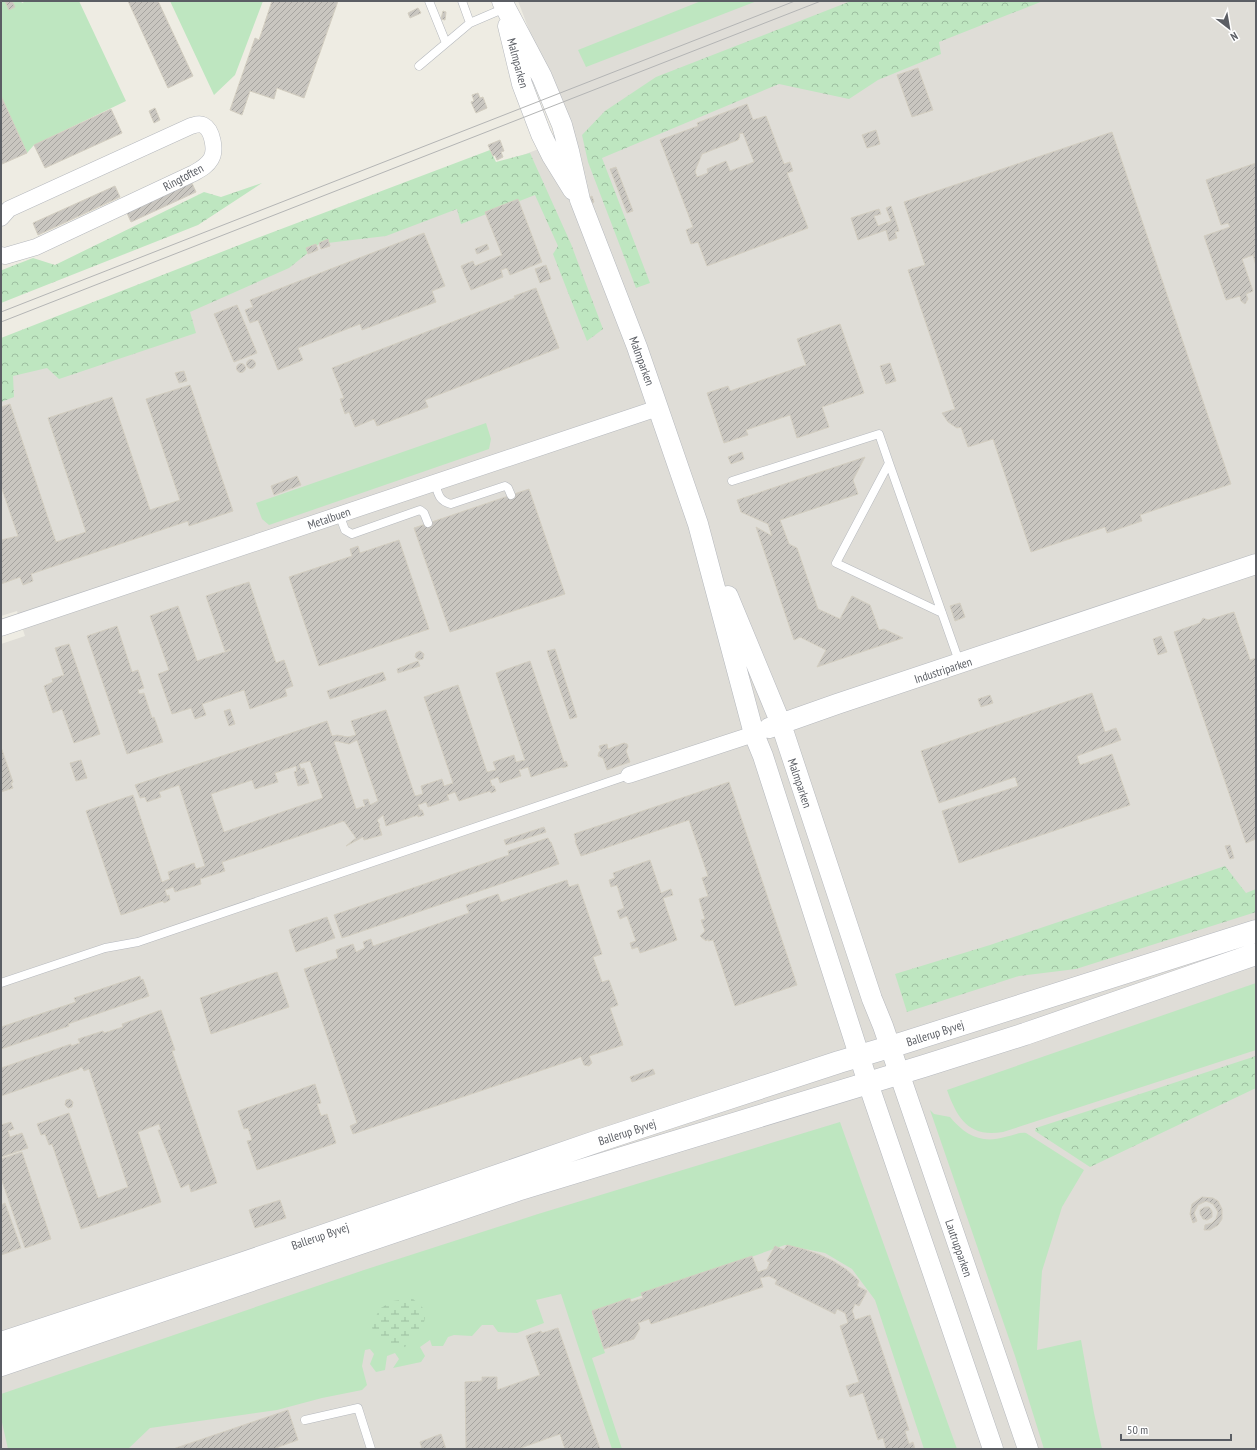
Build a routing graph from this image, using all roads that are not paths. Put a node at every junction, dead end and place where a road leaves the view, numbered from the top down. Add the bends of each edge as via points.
1 (429, 1) edge
2 (462, 1) edge
3 (503, 4) edge
4 (470, 23) junction
5 (446, 44) junction
6 (419, 66) dead end
7 (1, 218) edge
8 (1, 255) edge
9 (658, 408) junction
10 (889, 463) junction
11 (732, 481) dead end
12 (435, 483) junction
13 (511, 495) dead end
14 (339, 514) junction
15 (428, 524) dead end
16 (698, 524) junction
17 (1256, 564) edge
18 (942, 613) junction
19 (1, 628) edge
20 (960, 664) junction
21 (781, 724) junction
22 (754, 734) junction
23 (630, 775) joint
24 (1256, 931) edge
25 (1256, 954) edge
26 (1, 983) edge
27 (890, 1047) junction
28 (859, 1055) junction
29 (899, 1074) junction
30 (868, 1084) junction
31 (1, 1343) edge
32 (1, 1365) edge
33 (305, 1420) dead end
34 (371, 1449) edge
35 (992, 1449) edge
36 (1028, 1449) edge

1 - 5 lane
2 - 4 lane
3 - 4 lane
3 - 9 street, Malmparken via 522,84 541,134 580,200 638,347
4 - 5 lane
5 - 6 lane
7 - 8 street, Ringtoften via 9,209 191,126 202,125 210,133 213,154 205,167 36,247 6,256
9 - 12 street, Metalbuen
9 - 16 street, Malmparken
10 - 11 lane via 879,434
10 - 18 lane
10 - 18 lane via 836,563
12 - 13 lane via 439,496 444,502 451,504 505,486
12 - 14 street, Metalbuen
14 - 15 lane via 345,530 352,534 420,510
14 - 19 street, Metalbuen
16 - 21 street, Malmparken
16 - 22 street, Malmparken
17 - 20 street, Industriparken
18 - 20 lane
20 - 21 street, Industriparken
21 - 22 street, Industriparken
21 - 27 street, Malmparken
22 - 23 street, Industriparken
22 - 28 street, Malmparken
23 - 26 lane via 138,942 105,948
24 - 27 main road, Ballerup Byvej
25 - 29 main road, Ballerup Byvej
27 - 28 main road, Ballerup Byvej
27 - 29 street, Lautrupparken
28 - 30 street
28 - 31 main road, Ballerup Byvej
29 - 30 main road, Ballerup Byvej
29 - 36 street, Lautrupparken
30 - 32 main road, Ballerup Byvej via 517,1190
30 - 35 street
33 - 34 lane via 358,1408

